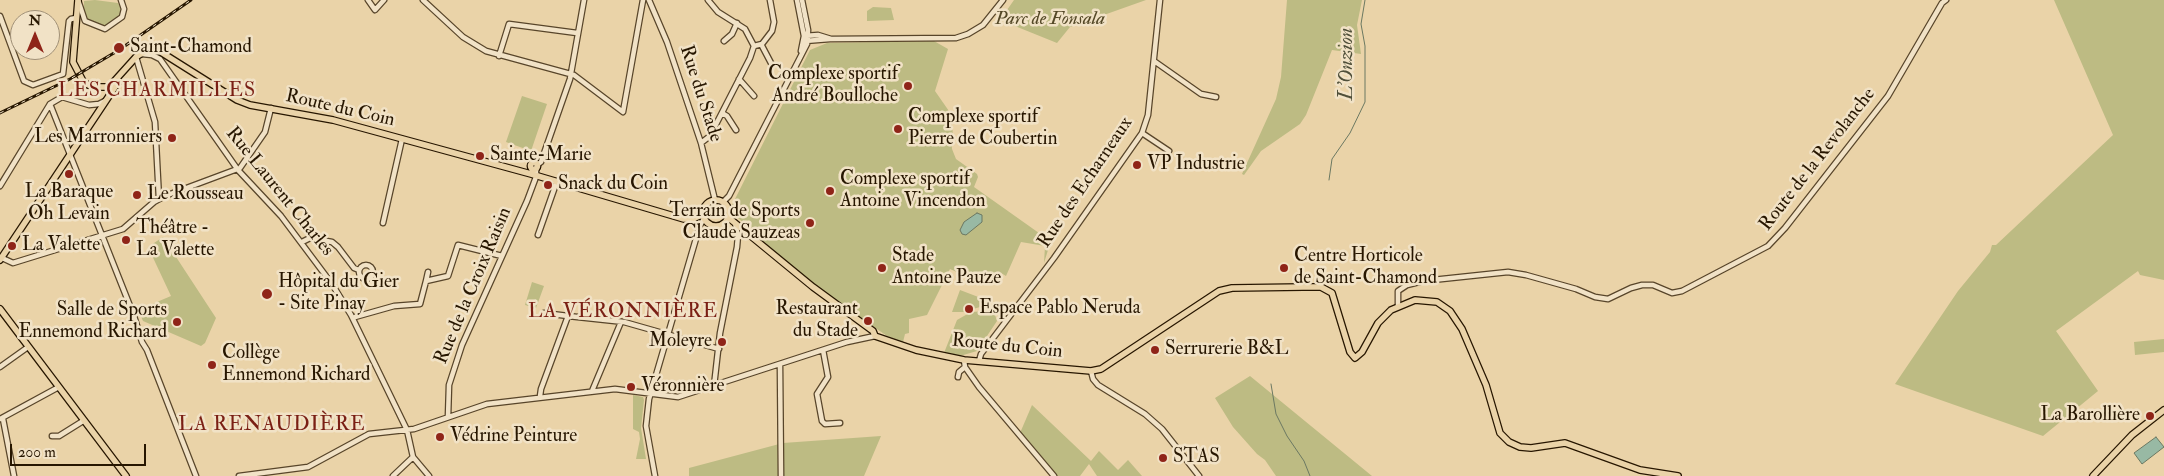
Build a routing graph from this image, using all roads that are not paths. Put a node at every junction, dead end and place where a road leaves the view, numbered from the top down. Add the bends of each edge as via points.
1 (78, 0) edge
2 (368, 0) edge
3 (384, 0) edge
4 (423, 0) edge
5 (584, 0) edge
6 (643, 0) edge
7 (649, 0) edge
8 (708, 0) edge
9 (770, 0) edge
10 (797, 0) edge
11 (802, 0) edge
12 (1003, 0) edge
13 (1160, 0) edge
14 (1942, 1) edge
15 (122, 2) edge
16 (0, 16) edge
17 (74, 18) junction
18 (737, 23) junction
19 (577, 33) junction
20 (806, 38) junction
21 (724, 41) dead end
22 (761, 44) junction
23 (754, 46) junction
24 (164, 52) junction
25 (139, 56) junction
26 (499, 56) junction
27 (160, 59) junction
28 (1154, 61) junction
29 (771, 63) dead end
30 (570, 74) junction
31 (121, 76) junction
32 (739, 79) junction
33 (105, 88) junction
34 (754, 96) dead end
35 (1216, 98) dead end
36 (105, 103) junction
37 (50, 104) junction
38 (84, 104) junction
39 (270, 108) junction
40 (722, 113) junction
41 (88, 130) junction
42 (736, 130) dead end
43 (1142, 133) junction
44 (402, 139) junction
45 (701, 143) junction
46 (1169, 151) dead end
47 (70, 155) junction
48 (536, 169) junction
49 (238, 170) junction
50 (524, 172) junction
51 (557, 181) junction
52 (0, 186) edge
53 (159, 199) junction
54 (715, 200) junction
55 (723, 202) junction
56 (703, 217) junction
57 (729, 218) junction
58 (734, 222) junction
59 (383, 223) dead end
60 (538, 235) dead end
61 (102, 236) junction
62 (302, 242) junction
63 (502, 256) junction
64 (0, 259) edge
65 (359, 270) dead end
66 (428, 272) dead end
67 (426, 281) junction
68 (1398, 305) junction
69 (0, 309) edge
70 (544, 313) dead end
71 (568, 316) junction
72 (355, 317) dead end
73 (621, 322) junction
74 (668, 335) junction
75 (875, 336) junction
76 (28, 347) junction
77 (719, 349) junction
78 (823, 350) junction
79 (979, 361) junction
80 (964, 364) junction
81 (780, 365) junction
82 (0, 367) edge
83 (1091, 371) junction
84 (958, 377) dead end
85 (714, 386) junction
86 (58, 388) junction
87 (592, 391) junction
88 (650, 394) junction
89 (540, 396) junction
90 (2164, 410) edge
91 (448, 416) junction
92 (1, 419) edge
93 (83, 421) junction
94 (840, 424) dead end
95 (407, 430) junction
96 (52, 436) dead end
97 (414, 456) junction
98 (14, 476) edge
99 (126, 476) edge
100 (196, 476) edge
101 (239, 476) edge
102 (393, 476) edge
103 (429, 476) edge
104 (655, 476) edge
105 (780, 476) edge
106 (1054, 476) edge
107 (1199, 476) edge
108 (1678, 476) edge
109 (2093, 476) edge

1 - 15 street via 85,21 105,29 122,17
1 - 17 main road
2 - 3 street via 375,10
4 - 26 street via 463,37
5 - 19 street, Rue de la Croix Raisin
6 - 30 street via 624,111
7 - 45 street, Rue du Stade via 667,42
8 - 18 street via 718,12
9 - 22 street via 774,26
10 - 20 street
11 - 20 street
12 - 20 street via 983,25 956,38
13 - 28 street, Rue des Echarneaux
14 - 68 street, Route de la Revolanche via 1888,96 1786,228 1768,246 1682,291 1672,293 1653,285 1642,286 1608,299 1508,272 1407,285 1398,291
16 - 17 street via 24,81 33,85 63,74 69,21
17 - 33 main road via 74,67 88,85
18 - 21 street
18 - 23 street via 749,34
19 - 26 street via 508,24
19 - 30 street, Rue de la Croix Raisin
20 - 55 street via 729,196
22 - 23 street
22 - 29 street
23 - 32 street
24 - 25 main road via 152,49
24 - 27 street
24 - 39 main road, Route du Coin via 236,100
25 - 27 street via 152,55
25 - 31 main road
25 - 53 street via 155,122
26 - 30 street
27 - 49 street, Rue Laurent Charles
28 - 35 street via 1201,94
28 - 43 street, Rue des Echarneaux via 1148,115
30 - 48 street, Rue de la Croix Raisin
31 - 33 main road
31 - 36 main road
32 - 34 street
32 - 40 street
33 - 36 main road
36 - 38 street
36 - 41 main road
37 - 38 street via 62,97
37 - 47 street
37 - 52 street
38 - 41 street via 94,112
39 - 44 main road, Route du Coin via 323,117
39 - 49 street via 265,132
40 - 42 street
40 - 45 street via 708,140
41 - 47 main road
43 - 46 street
43 - 79 street, Rue des Echarneaux
44 - 50 main road, Route du Coin
44 - 59 street
45 - 54 street, Rue du Stade
47 - 61 street
47 - 64 main road
48 - 50 main road, Route du Coin
48 - 50 main road
48 - 51 main road via 545,178
48 - 63 street, Rue de la Croix Raisin
49 - 53 street
49 - 62 street, Rue Laurent Charles
51 - 56 main road via 684,219
51 - 60 street
53 - 61 street via 126,226
54 - 55 main road
54 - 56 main road via 706,204
55 - 57 main road via 729,208
56 - 57 main road via 710,225 718,227
56 - 74 street
57 - 58 main road, Route du Coin
58 - 75 main road, Route du Coin via 833,303 873,331
58 - 77 street via 737,247
61 - 64 street via 11,264
61 - 100 street
62 - 65 street via 310,238 332,242
62 - 95 street, Rue Laurent Charles via 351,315
63 - 67 street via 458,245 448,276
63 - 91 street, Rue de la Croix Raisin via 462,345 449,385
66 - 67 street
67 - 72 street via 420,304 394,306
68 - 83 main road, Route du Coin via 1378,323 1362,352 1355,358 1350,352 1332,293 1321,287 1232,288 1219,291 1110,365
68 - 108 main road via 1415,300 1437,302 1450,311 1462,329 1486,385 1500,434 1509,442 1520,448 1565,444 1640,470
69 - 76 main road
70 - 71 street
71 - 73 street
71 - 89 street
73 - 74 street
73 - 87 street
74 - 77 street
74 - 88 street
75 - 78 street
75 - 80 main road, Route du Coin
76 - 82 street
76 - 86 main road
77 - 85 street
78 - 81 street
78 - 94 street via 827,378 817,394 822,421
79 - 80 main road, Route du Coin
79 - 83 main road, Route du Coin
80 - 84 street
80 - 106 street via 979,387
81 - 85 street
81 - 105 street
83 - 107 street via 1098,385 1145,414 1162,429
85 - 88 street via 672,398
86 - 92 street
86 - 93 main road
87 - 88 street via 624,390
87 - 89 street
88 - 104 street via 646,426
89 - 91 street via 487,404
90 - 109 main road via 2132,435
91 - 95 street
92 - 98 street
93 - 96 street via 59,436
93 - 99 main road
95 - 97 street, Rue Laurent Charles
95 - 101 street via 370,434 308,467
97 - 102 street
97 - 103 street

